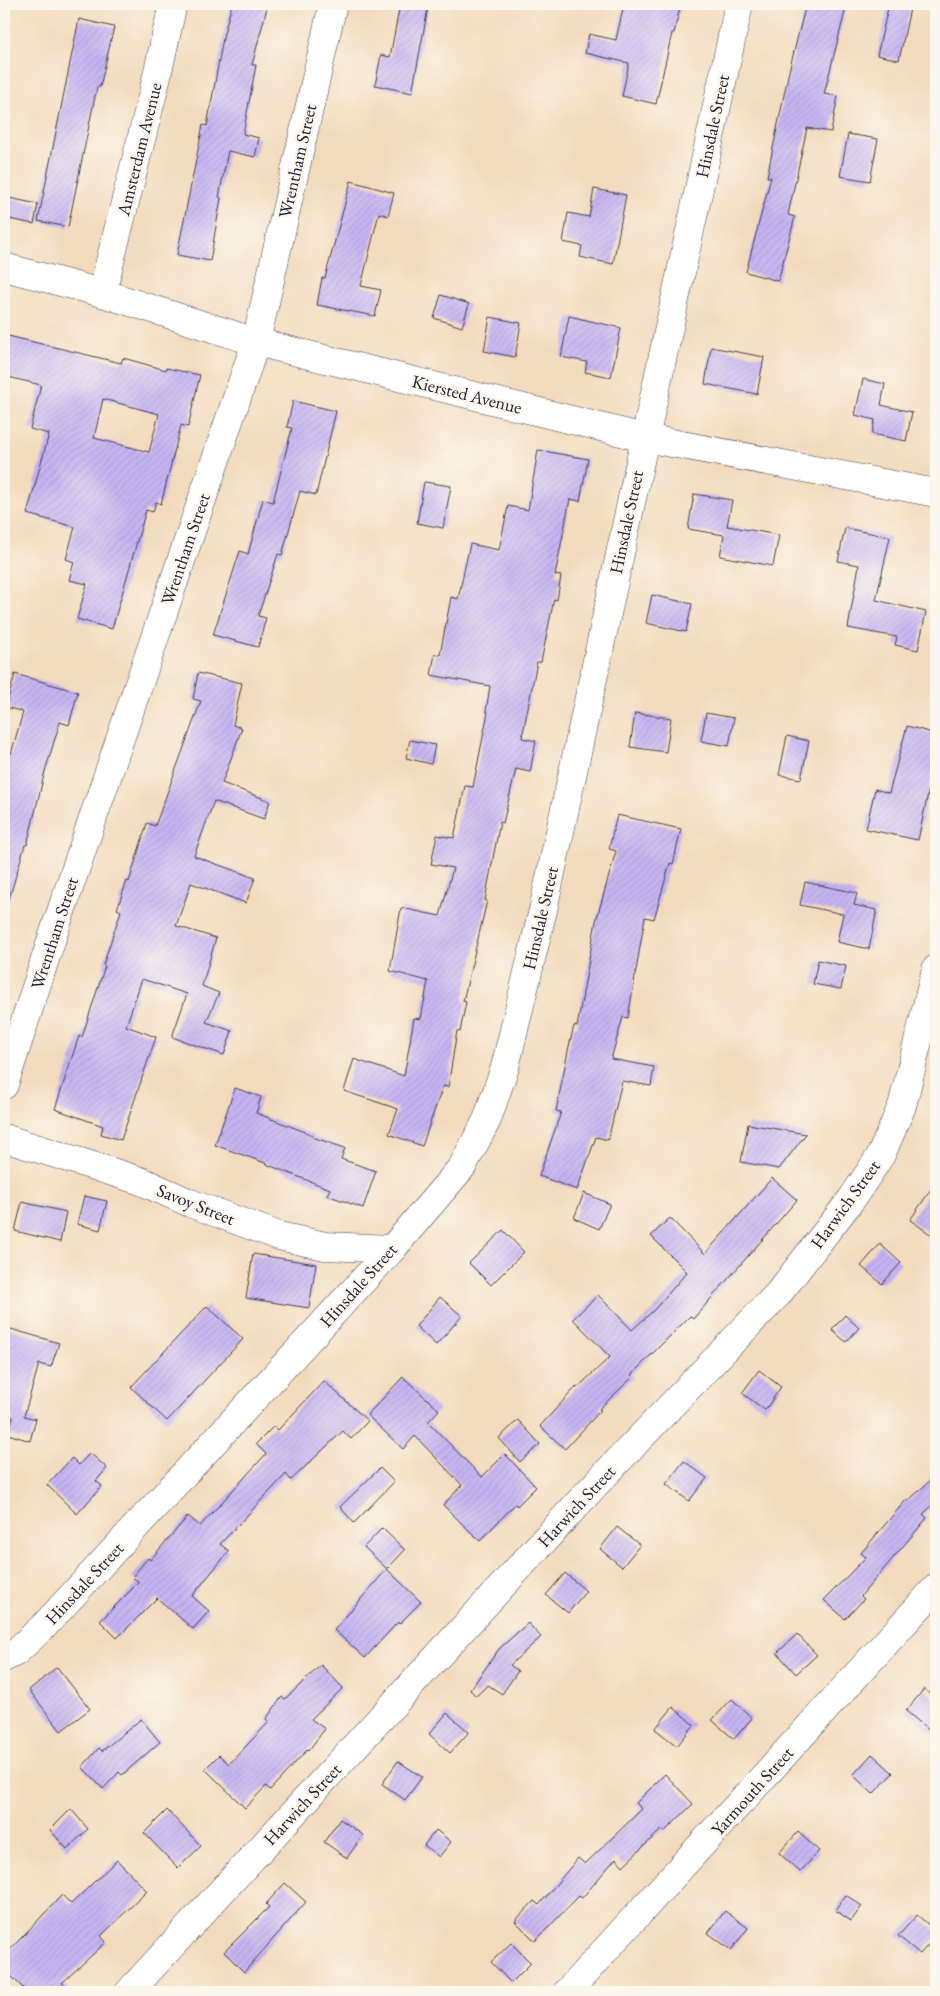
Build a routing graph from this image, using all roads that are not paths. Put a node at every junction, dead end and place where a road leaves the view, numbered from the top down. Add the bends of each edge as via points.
1 (173, 4) edge
2 (333, 4) edge
3 (739, 4) edge
4 (4, 267) edge
5 (102, 293) junction
6 (256, 342) junction
7 (645, 438) junction
8 (936, 493) edge
9 (936, 969) edge
10 (4, 1085) edge
11 (4, 1138) edge
12 (392, 1249) junction
13 (936, 1588) edge
14 (4, 1658) edge
15 (129, 1992) edge
16 (567, 1992) edge

1 - 5 street, Amsterdam Avenue
2 - 6 street, Wrentham Street
3 - 7 street, Hinsdale Street
4 - 5 street, Kiersted Avenue
5 - 6 street, Kiersted Avenue
6 - 7 street, Kiersted Avenue
6 - 10 street, Wrentham Street
7 - 8 street, Kiersted Avenue
7 - 12 street, Hinsdale Street via 543,910 505,1067 487,1120 462,1167
9 - 15 street, Harwich Street via 902,1106 881,1154 851,1200 778,1294 587,1494
11 - 12 street, Savoy Street via 141,1181 279,1236 325,1246
12 - 14 street, Hinsdale Street via 45,1626 16,1652
13 - 16 street, Yarmouth Street

